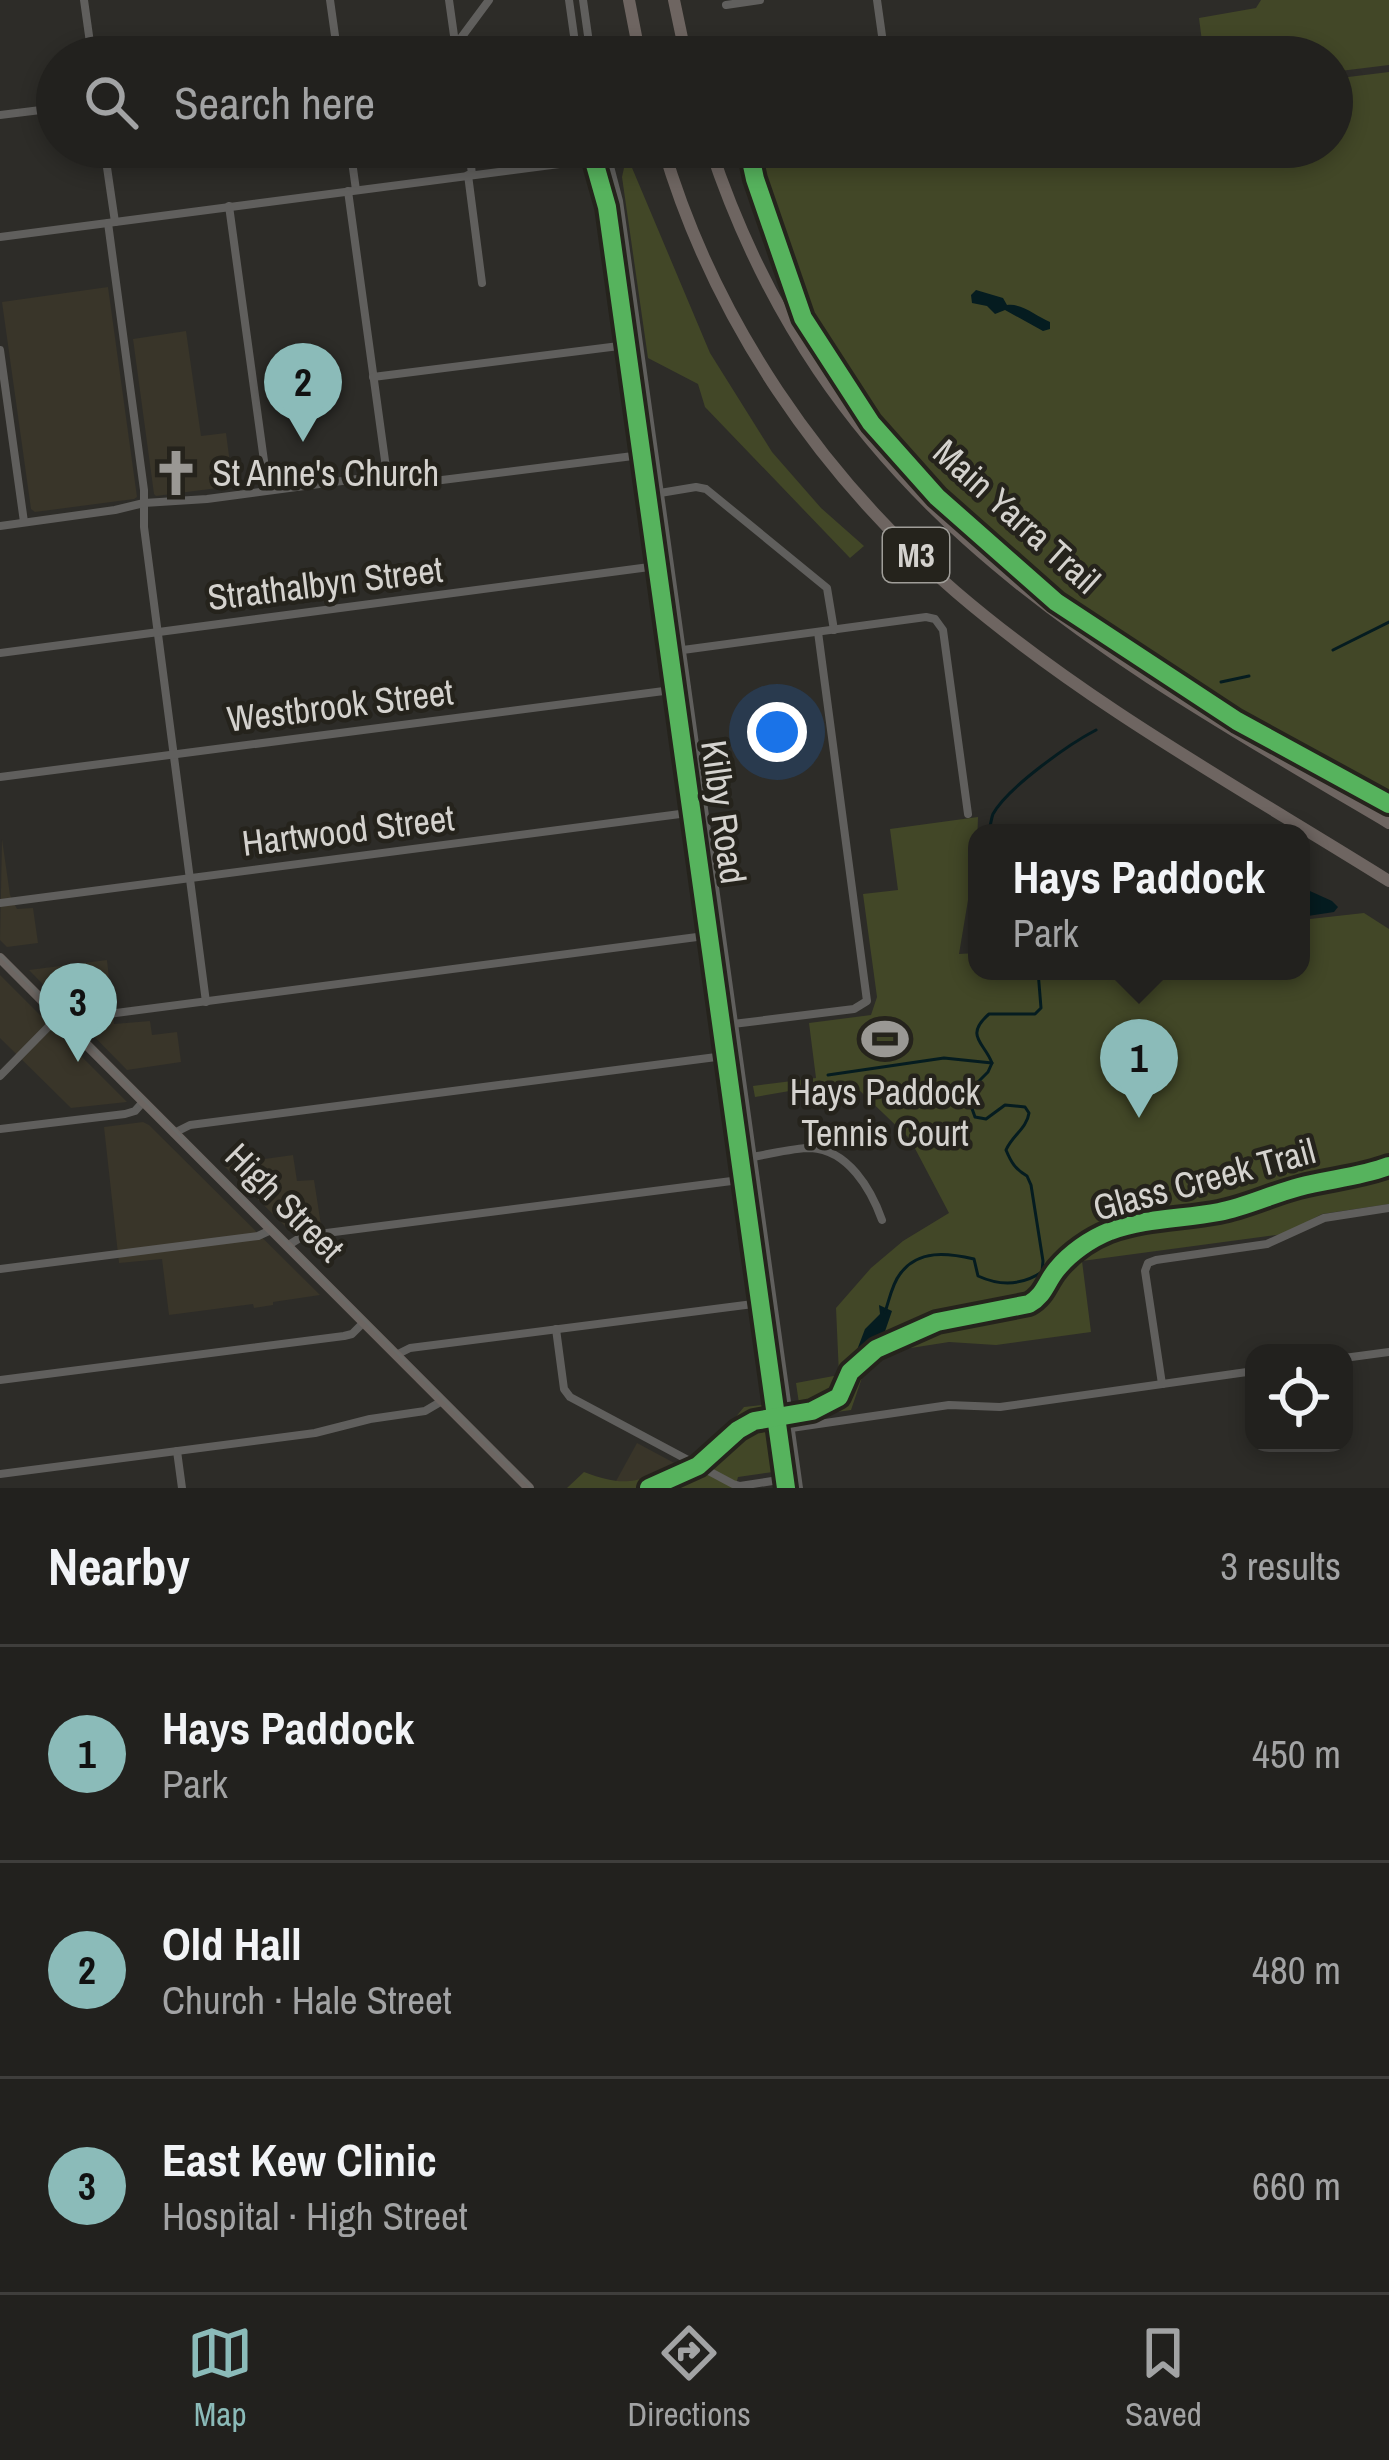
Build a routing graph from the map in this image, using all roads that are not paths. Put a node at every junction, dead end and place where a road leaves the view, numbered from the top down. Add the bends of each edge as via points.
1 (84, 0) edge
2 (330, 0) edge
3 (449, 0) edge
4 (488, 0) edge
5 (569, 0) edge
6 (583, 0) edge
7 (629, 0) edge
8 (674, 0) edge
9 (760, 0) edge
10 (877, 0) edge
11 (726, 5) dead end
12 (586, 21) junction
13 (572, 23) junction
14 (89, 36) edge
15 (335, 36) edge
16 (454, 36) edge
17 (462, 36) edge
18 (574, 36) edge
19 (588, 36) edge
20 (636, 36) edge
21 (682, 36) edge
22 (883, 36) edge
23 (36, 111) edge
24 (0, 115) edge
25 (106, 168) edge
26 (351, 168) edge
27 (470, 168) edge
28 (521, 168) edge
29 (596, 168) edge
30 (610, 168) edge
31 (671, 168) edge
32 (718, 168) edge
33 (470, 175) junction
34 (352, 191) junction
35 (229, 206) junction
36 (111, 222) junction
37 (0, 237) edge
38 (482, 283) dead end
39 (639, 343) junction
40 (626, 345) junction
41 (0, 350) edge
42 (373, 377) junction
43 (641, 454) junction
44 (387, 475) junction
45 (268, 490) junction
46 (660, 493) junction
47 (144, 507) junction
48 (24, 522) junction
49 (0, 526) edge
50 (657, 566) junction
51 (834, 630) junction
52 (158, 632) junction
53 (818, 632) junction
54 (681, 650) junction
55 (668, 652) junction
56 (0, 653) edge
57 (687, 688) junction
58 (673, 689) junction
59 (174, 754) junction
60 (0, 777) edge
61 (704, 811) junction
62 (691, 813) junction
63 (968, 814) dead end
64 (1389, 823) edge
65 (1297, 824) edge
66 (1310, 832) edge
67 (190, 878) junction
68 (1389, 885) edge
69 (0, 903) edge
70 (720, 934) junction
71 (707, 936) junction
72 (0, 958) edge
73 (206, 1002) junction
74 (63, 1021) junction
75 (733, 1024) junction
76 (724, 1056) junction
77 (738, 1058) junction
78 (0, 1076) edge
79 (143, 1102) junction
80 (0, 1129) edge
81 (174, 1133) junction
82 (752, 1157) junction
83 (755, 1178) junction
84 (742, 1180) junction
85 (1389, 1208) edge
86 (882, 1220) dead end
87 (271, 1230) junction
88 (287, 1246) junction
89 (0, 1269) edge
90 (773, 1301) junction
91 (759, 1303) junction
92 (364, 1323) junction
93 (556, 1329) junction
94 (1389, 1352) edge
95 (395, 1356) junction
96 (1353, 1357) edge
97 (1245, 1372) edge
98 (0, 1380) edge
99 (1162, 1384) junction
100 (442, 1402) junction
101 (791, 1428) junction
102 (778, 1436) junction
103 (177, 1451) junction
104 (0, 1474) edge
105 (785, 1484) edge
106 (182, 1488) edge
107 (529, 1488) edge
108 (800, 1488) edge

1 - 14 street
2 - 15 street
3 - 16 street
4 - 17 street
5 - 13 street
6 - 12 street
7 - 20 highway
8 - 21 highway
9 - 11 street
10 - 22 street
12 - 13 street
12 - 19 street
13 - 18 street
23 - 24 street
25 - 36 street
26 - 34 street
27 - 33 street
28 - 33 street
29 - 40 street, Kilby Road
30 - 39 street, Kilby Road
31 - 65 highway, M3 via 708,265 759,361 818,447 895,534 1052,667
32 - 64 highway, M3 via 798,340 873,444 934,511 1099,645
33 - 34 street
33 - 38 street
34 - 35 street
34 - 42 street
35 - 36 street
35 - 45 street
36 - 37 street
36 - 47 street
39 - 40 street
39 - 46 street, Kilby Road
40 - 42 street
40 - 43 street, Kilby Road
41 - 48 street
42 - 44 street
43 - 44 street via 426,482
43 - 50 street, Kilby Road
44 - 45 street
45 - 47 street
46 - 51 street via 706,489 826,588
46 - 54 street, Kilby Road
47 - 48 street
47 - 52 street
48 - 49 street
50 - 52 street, Strathalbyn Street
50 - 55 street, Kilby Road
51 - 53 street
51 - 63 street via 939,621
52 - 56 street, Strathalbyn Street
52 - 59 street
53 - 54 street
53 - 75 street via 867,1001
54 - 55 street
54 - 57 street, Kilby Road
55 - 58 street, Kilby Road
57 - 58 street, Westbrook Street
57 - 61 street, Kilby Road
58 - 59 street, Westbrook Street
58 - 62 street, Kilby Road
59 - 60 street, Westbrook Street
59 - 67 street
61 - 62 street, Hartwood Street
61 - 70 street, Kilby Road
62 - 67 street, Hartwood Street
62 - 71 street, Kilby Road
66 - 68 highway, M3
67 - 69 street, Hartwood Street
67 - 73 street
70 - 71 street
70 - 75 street, Kilby Road
71 - 73 street
71 - 76 street, Kilby Road
72 - 74 main road, High Street
73 - 74 street
74 - 78 street
74 - 79 main road, High Street
75 - 77 street, Kilby Road
76 - 77 street
76 - 81 street
76 - 84 street, Kilby Road
77 - 82 street, Kilby Road
79 - 80 street via 125,1114
79 - 81 main road, High Street
81 - 87 main road, High Street
82 - 83 street, Kilby Road
82 - 86 street via 809,1148 831,1154 862,1180
83 - 84 street
83 - 90 street, Kilby Road
84 - 88 street via 303,1236
84 - 91 street, Kilby Road
85 - 99 street via 1324,1218 1268,1244 1148,1263
87 - 88 main road, High Street
87 - 89 street
88 - 92 main road, High Street
90 - 91 street
90 - 101 street, Kilby Road
91 - 93 street
91 - 102 street, Kilby Road
92 - 95 main road, High Street
92 - 98 street via 344,1336
93 - 95 street
93 - 105 street via 570,1396 733,1484
94 - 96 street
95 - 100 main road, High Street
97 - 99 street
99 - 101 street
100 - 103 street via 315,1433
100 - 107 main road, High Street
101 - 102 street
101 - 108 street, Kilby Road
102 - 105 street, Kilby Road
103 - 104 street
103 - 106 street

